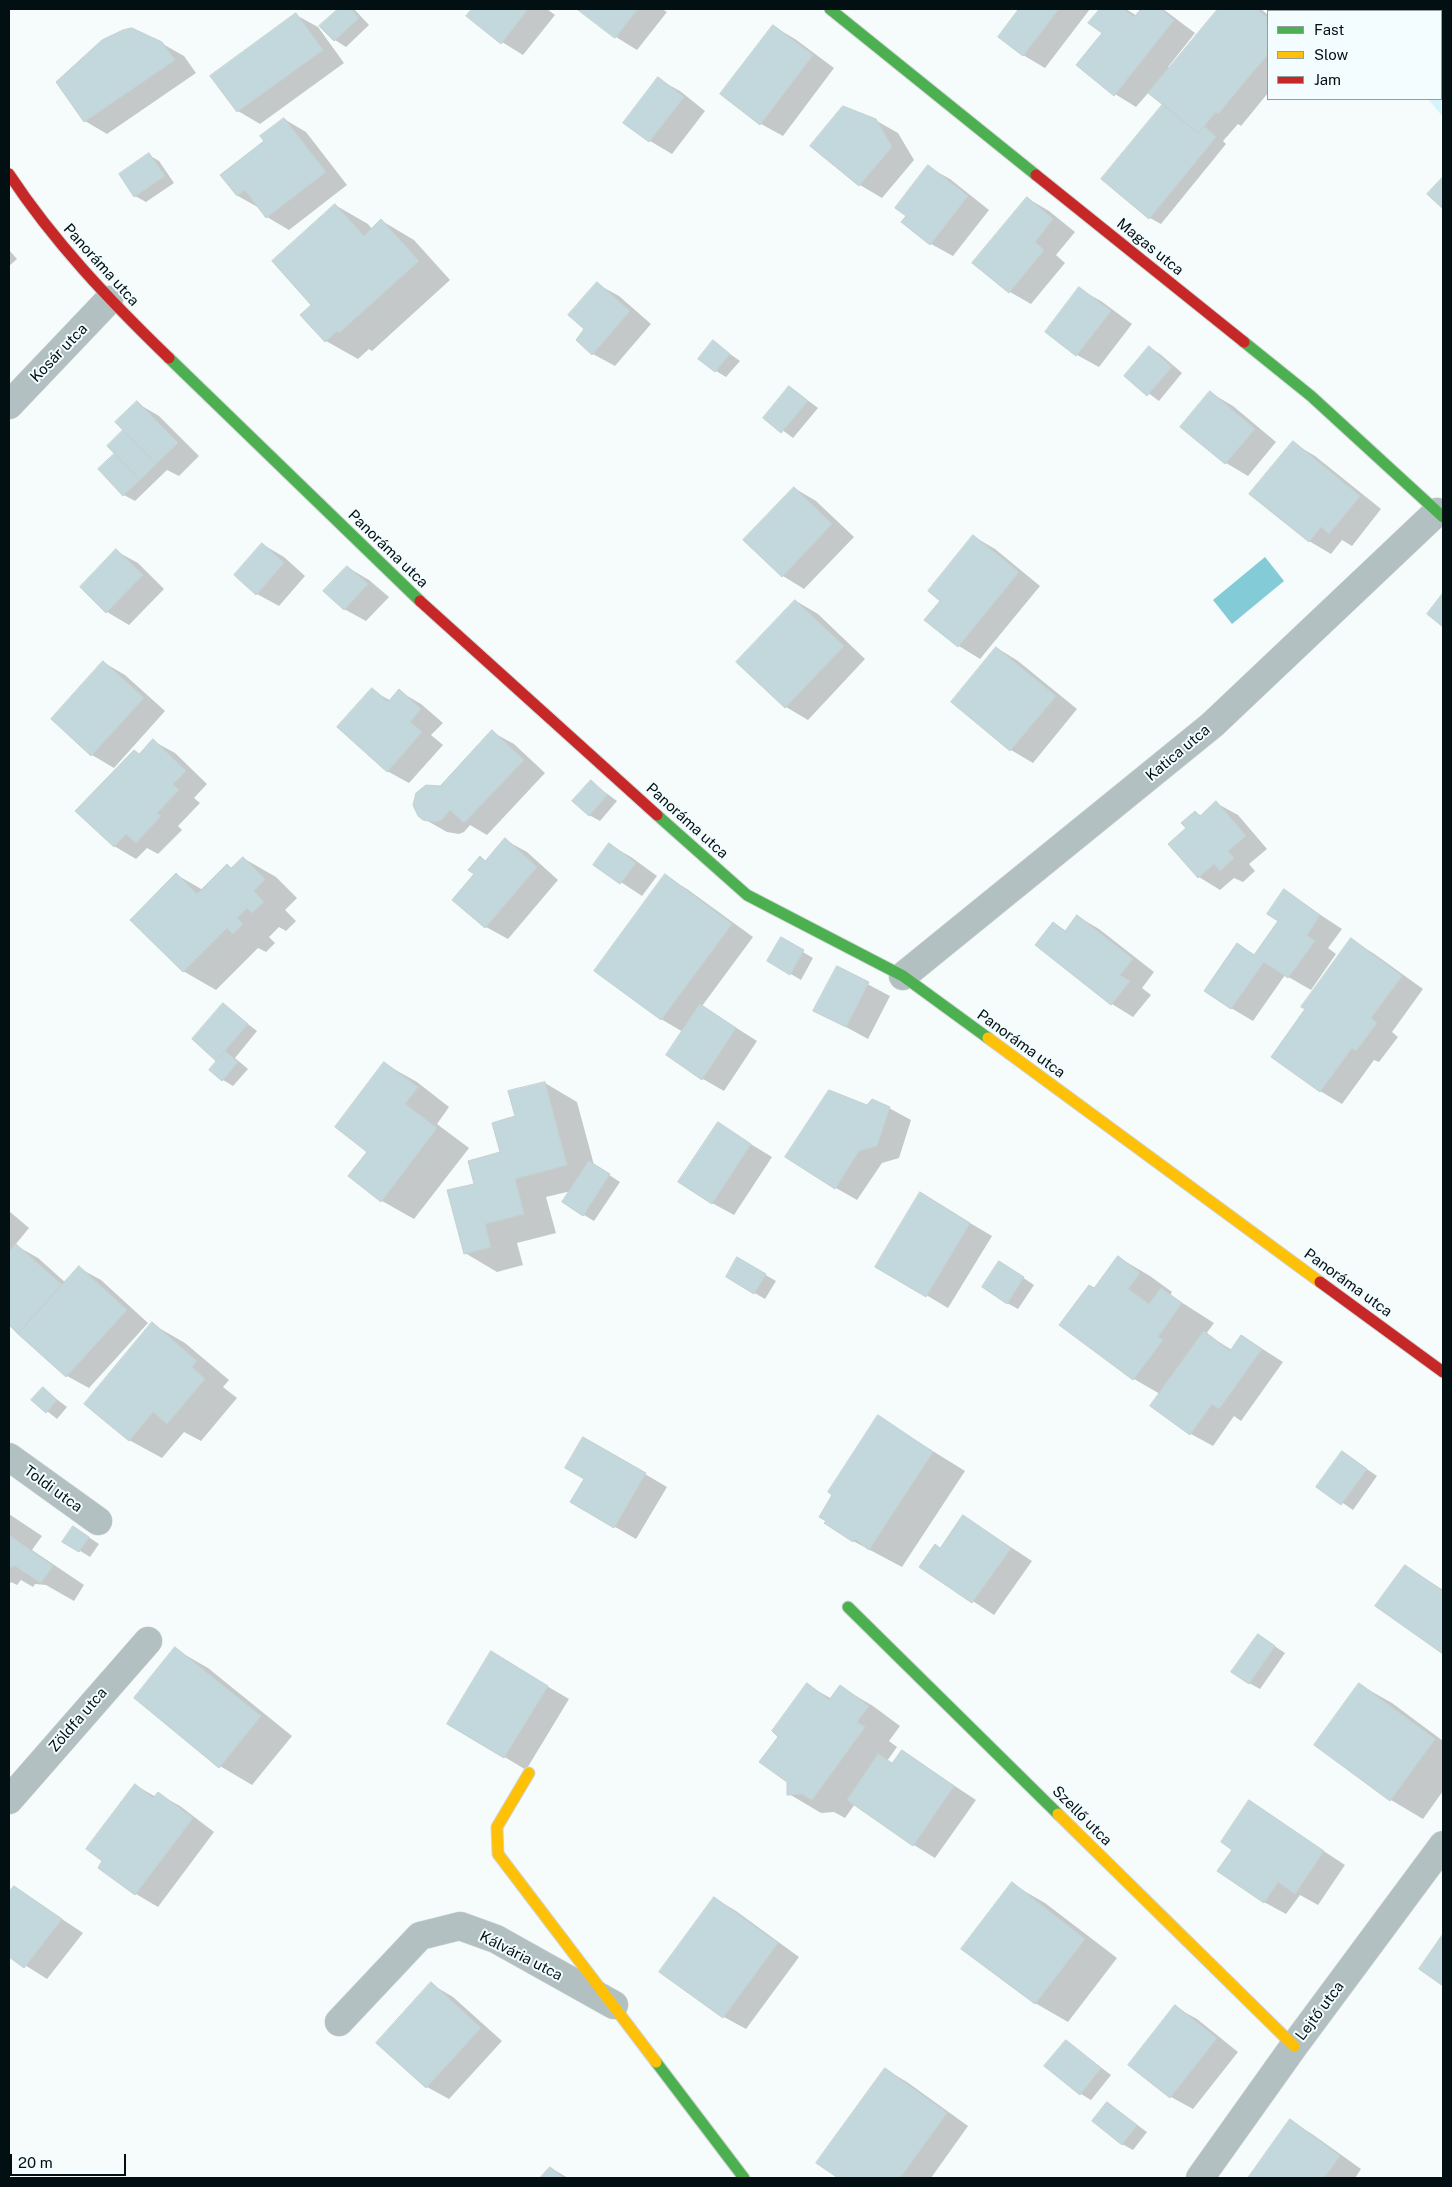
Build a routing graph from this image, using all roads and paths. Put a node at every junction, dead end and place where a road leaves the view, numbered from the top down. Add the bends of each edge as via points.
1 (830, 9) edge
2 (9, 174) edge
3 (109, 300) junction
4 (9, 405) edge
5 (1440, 515) edge
6 (903, 976) junction
7 (1443, 1372) edge
8 (9, 1457) edge
9 (98, 1521) dead end
10 (848, 1607) dead end
11 (148, 1641) dead end
12 (529, 1774) dead end
13 (9, 1800) edge
14 (1443, 1845) edge
15 (615, 2006) junction
16 (339, 2022) dead end
17 (1294, 2046) junction
18 (744, 2178) edge
19 (1200, 2178) edge

1 - 5 street, Magas utca via 1310,396
2 - 3 street, Panoráma utca via 30,206
3 - 4 street, Kosár utca
3 - 6 street, Panoráma utca via 436,617 747,895
5 - 6 street, Katica utca via 1212,725
6 - 7 street, Panoráma utca
8 - 9 street, Toldi utca
10 - 17 street, Szellő utca
11 - 13 street, Zöldfa utca
12 - 15 street, Kálvária utca via 497,1827 498,1854
14 - 17 street, Lejtő utca
15 - 16 street, Kálvária utca via 496,1939 460,1926 420,1936
15 - 18 street, Kálvária utca
17 - 19 street, Lejtő utca

